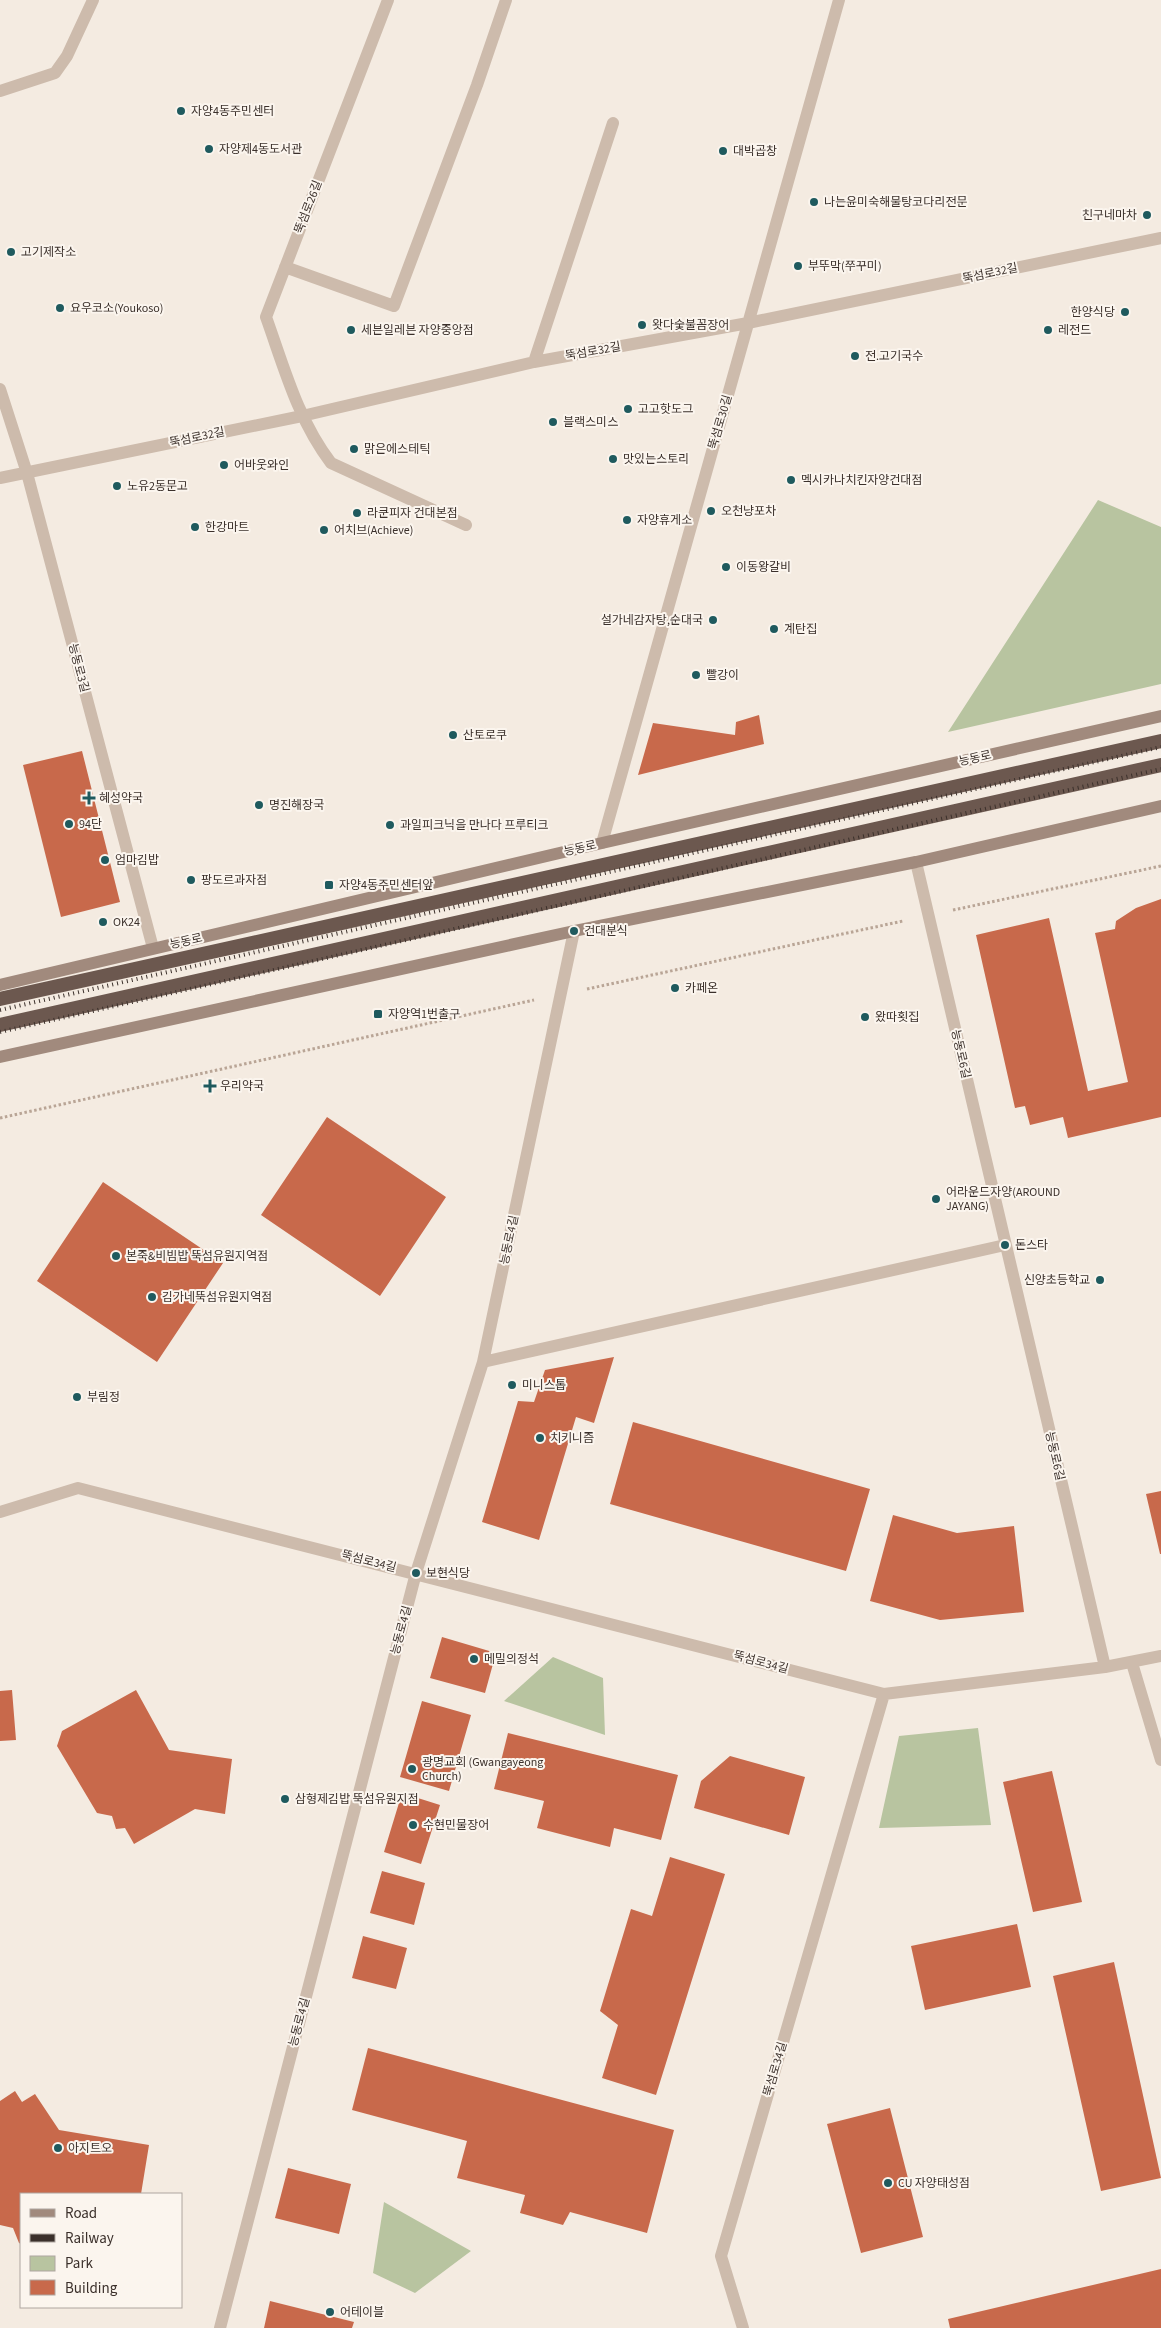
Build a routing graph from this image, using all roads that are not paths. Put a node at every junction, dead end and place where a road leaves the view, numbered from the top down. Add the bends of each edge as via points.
1 (93, 0) edge
2 (388, 0) edge
3 (506, 0) edge
4 (839, 0) edge
5 (0, 92) edge
6 (613, 123) dead end
7 (1161, 238) edge
8 (285, 267) junction
9 (748, 323) junction
10 (534, 362) junction
11 (0, 389) edge
12 (302, 416) junction
13 (27, 473) junction
14 (0, 478) edge
15 (466, 525) dead end
16 (1161, 716) edge
17 (1161, 741) edge
18 (1161, 765) edge
19 (1161, 806) edge
20 (602, 843) junction
21 (916, 862) junction
22 (574, 931) junction
23 (153, 948) junction
24 (0, 984) edge
25 (0, 999) edge
26 (0, 1025) edge
27 (0, 1057) edge
28 (1005, 1245) junction
29 (483, 1362) junction
30 (0, 1512) edge
31 (416, 1573) junction
32 (1161, 1656) edge
33 (1132, 1663) junction
34 (1104, 1667) junction
35 (884, 1694) junction
36 (1161, 1760) edge
37 (220, 2328) edge
38 (743, 2328) edge

1 - 5 street via 67,56 55,73
2 - 8 street, 뚝섬로26길
3 - 8 street via 394,306
4 - 9 street, 뚝섬로30길
6 - 10 street
7 - 9 street, 뚝섬로32길
8 - 12 street, 뚝섬로26길 via 266,317
9 - 10 street, 뚝섬로32길
9 - 20 street, 뚝섬로30길
10 - 12 street, 뚝섬로32길
11 - 13 street, 능동로3길
12 - 13 street, 뚝섬로32길
12 - 15 street, 뚝섬로26길 via 317,445 331,462
13 - 14 street, 뚝섬로32길
13 - 23 street, 능동로3길
16 - 20 main road, 능동로
17 - 25 highway
18 - 26 highway
19 - 21 main road
20 - 23 main road, 능동로
21 - 22 main road
21 - 28 street, 능동로6길
22 - 27 main road
22 - 29 street, 능동로4길
23 - 24 main road, 능동로
28 - 29 street
28 - 34 street, 능동로6길
29 - 31 street, 능동로4길
30 - 31 street, 뚝섬로34길 via 78,1488
31 - 35 street, 뚝섬로34길
31 - 37 street, 능동로4길
32 - 33 street, 뚝섬로34길
33 - 34 street, 뚝섬로34길
33 - 36 street
34 - 35 street, 뚝섬로34길
35 - 38 street, 뚝섬로34길 via 721,2256

